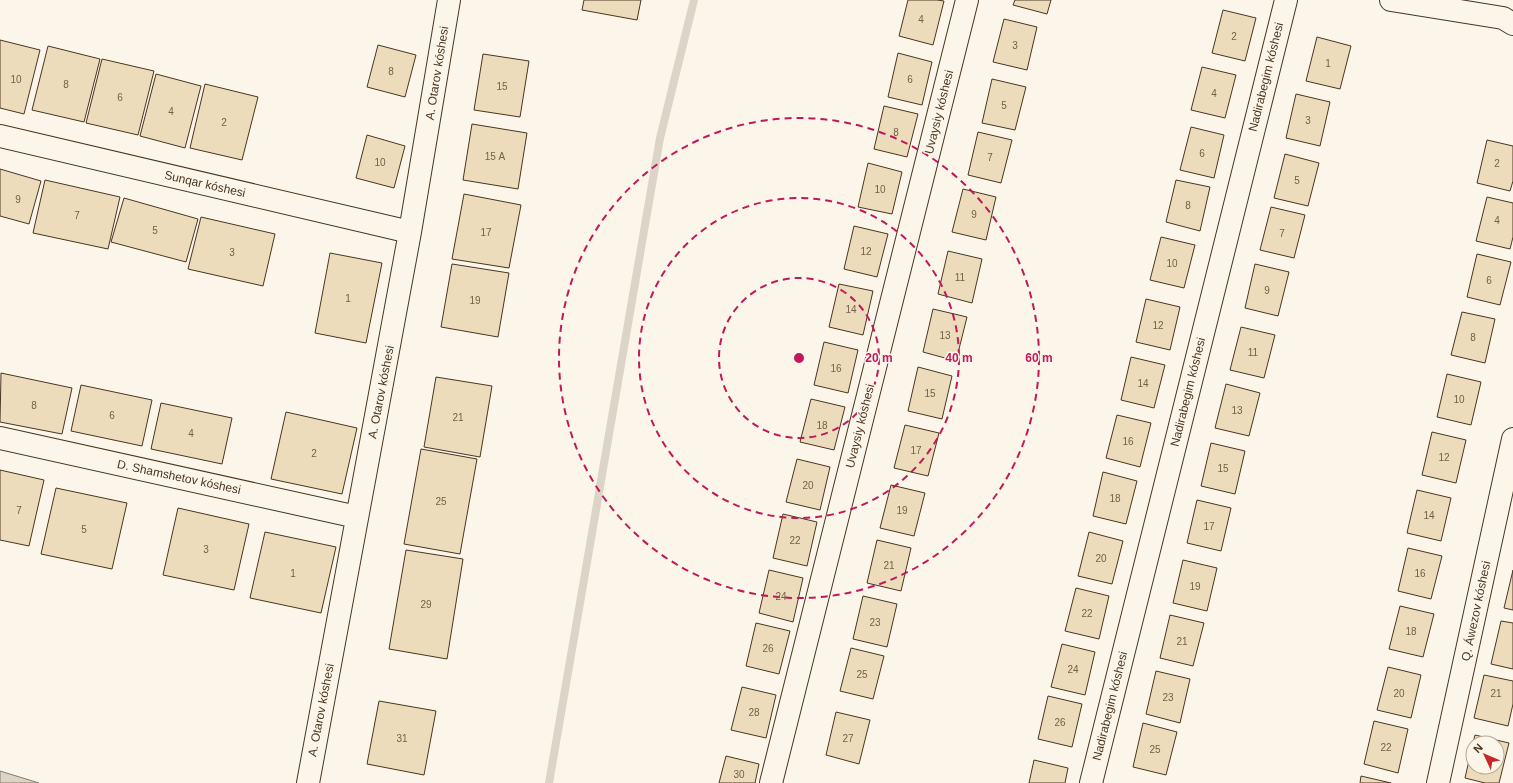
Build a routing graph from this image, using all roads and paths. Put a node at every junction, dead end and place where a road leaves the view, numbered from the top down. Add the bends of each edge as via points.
1 (449, 0) edge
2 (968, 0) edge
3 (1286, 0) edge
4 (1391, 0) edge
5 (1505, 14) edge
6 (0, 136) edge
7 (410, 232) junction
8 (0, 438) edge
9 (1513, 439) edge
10 (357, 517) junction
11 (308, 783) edge
12 (771, 783) edge
13 (1091, 783) edge
14 (1438, 783) edge

1 - 7 street, A. Otarov kóshesi
2 - 12 street, Uvaysiy kóshesi
3 - 13 street, Nadirabegim kóshesi
4 - 5 street
6 - 7 street, Sunqar kóshesi
7 - 10 street, A. Otarov kóshesi
8 - 10 street, D. Shamshetov kóshesi
9 - 14 street, Q. Áwezov kóshesi
10 - 11 street, A. Otarov kóshesi

